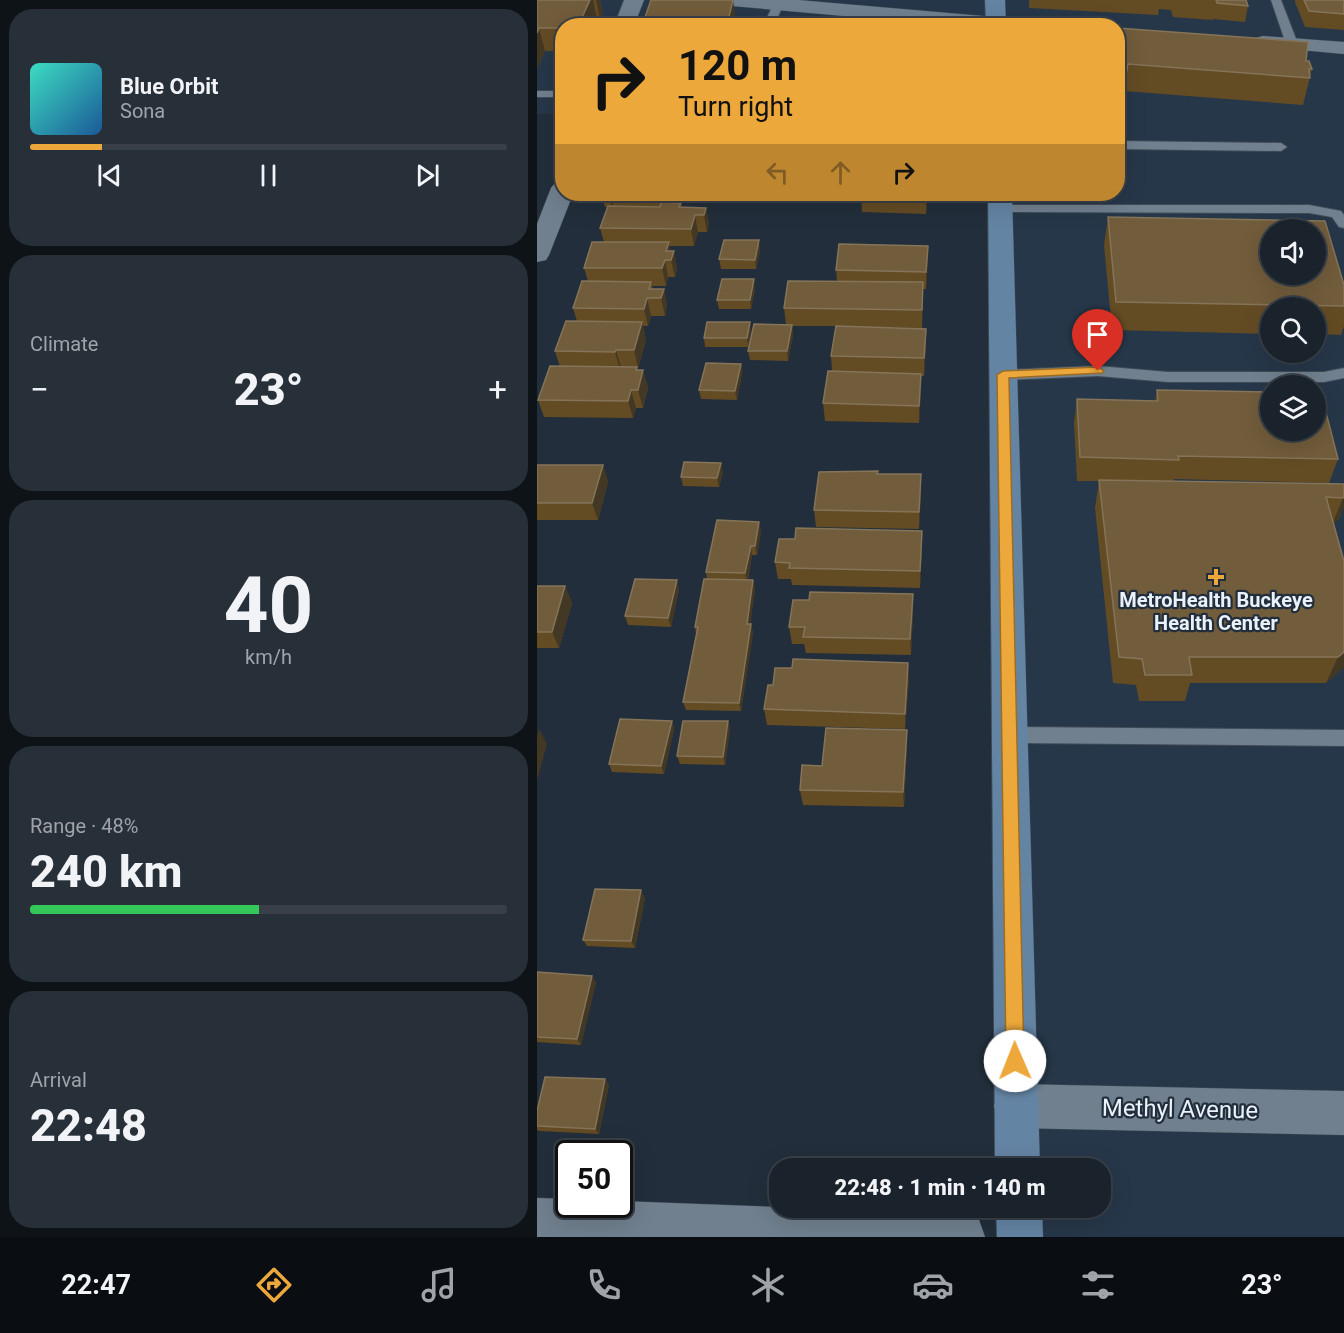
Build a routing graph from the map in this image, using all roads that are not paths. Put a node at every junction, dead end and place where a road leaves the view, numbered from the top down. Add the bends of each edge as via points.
1 (634, 0) edge
2 (732, 0) edge
3 (995, 0) edge
4 (1277, 0) edge
5 (778, 5) junction
6 (627, 18) edge
7 (772, 18) edge
8 (852, 18) edge
9 (996, 18) edge
10 (1249, 41) edge
11 (1292, 44) junction
12 (1344, 48) edge
13 (537, 94) edge
14 (552, 94) dead end
15 (1125, 145) edge
16 (1281, 147) dead end
17 (558, 201) edge
18 (1000, 201) edge
19 (1344, 224) edge
20 (537, 255) edge
21 (1344, 373) edge
22 (1003, 375) junction
23 (1009, 735) junction
24 (1344, 738) edge
25 (1016, 1106) junction
26 (1344, 1113) edge
27 (1018, 1158) edge
28 (1019, 1218) edge
29 (537, 1221) edge
30 (827, 1234) edge
31 (961, 1237) edge
32 (1020, 1237) edge

1 - 6 street
2 - 5 street
3 - 9 main road
4 - 11 lane
5 - 7 lane
5 - 8 street
10 - 11 street
11 - 12 street
13 - 14 lane
15 - 16 lane
17 - 20 street
18 - 19 lane via 1309,209 1336,214
18 - 22 main road
21 - 22 lane via 1244,378 1098,371
22 - 23 main road
23 - 24 lane
23 - 25 main road
25 - 26 street, Methyl Avenue
25 - 27 main road
28 - 32 main road
29 - 30 street
30 - 31 street

